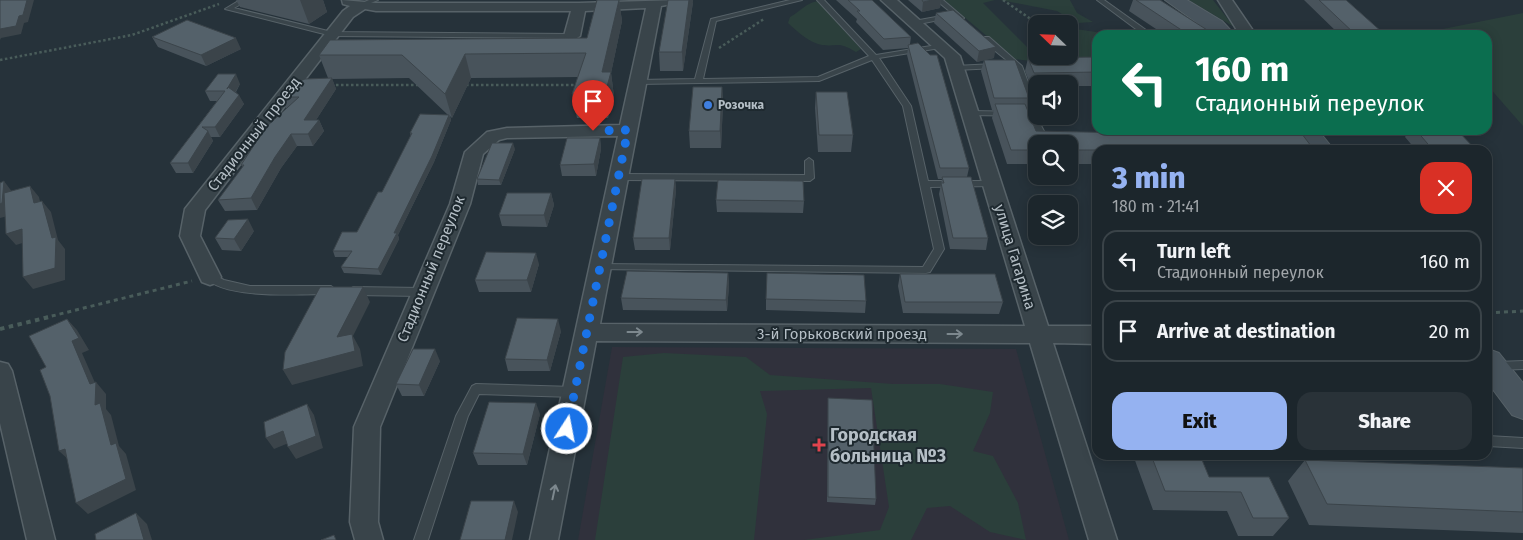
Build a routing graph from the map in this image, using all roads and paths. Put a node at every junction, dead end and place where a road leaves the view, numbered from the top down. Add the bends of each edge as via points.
1 (246, 0) edge
2 (342, 0) edge
3 (820, 0) edge
4 (888, 0) edge
5 (938, 0) edge
6 (1003, 0) edge
7 (1100, 0) edge
8 (1174, 0) edge
9 (1224, 0) edge
10 (796, 1) edge
11 (368, 2) edge
12 (663, 2) edge
13 (220, 3) dead end
14 (579, 7) junction
15 (958, 16) junction
16 (1028, 17) edge
17 (965, 22) edge
18 (914, 23) junction
19 (1142, 30) edge
20 (1220, 30) edge
21 (1245, 30) edge
22 (332, 34) junction
23 (980, 34) edge
24 (572, 36) junction
25 (940, 46) junction
26 (567, 52) edge
27 (703, 57) junction
28 (874, 57) junction
29 (1078, 58) edge
30 (0, 60) edge
31 (1085, 64) edge
32 (1028, 65) edge
33 (1018, 66) junction
34 (956, 68) junction
35 (638, 82) junction
36 (698, 82) junction
37 (292, 85) junction
38 (420, 85) edge
39 (459, 85) edge
40 (587, 85) edge
41 (1028, 93) edge
42 (970, 113) junction
43 (1028, 114) edge
44 (628, 130) junction
45 (1242, 135) edge
46 (1310, 135) edge
47 (1230, 139) edge
48 (1318, 145) edge
49 (810, 161) dead end
50 (619, 177) junction
51 (924, 184) junction
52 (992, 184) junction
53 (600, 268) junction
54 (210, 277) junction
55 (422, 292) junction
56 (1523, 311) edge
57 (1492, 313) edge
58 (0, 329) edge
59 (587, 332) junction
60 (1039, 335) junction
61 (1092, 336) edge
62 (1492, 364) edge
63 (1523, 366) edge
64 (1492, 368) edge
65 (0, 371) edge
66 (574, 392) junction
67 (1523, 406) edge
68 (1492, 441) edge
69 (1523, 443) edge
70 (40, 540) edge
71 (369, 540) edge
72 (421, 540) edge
73 (544, 540) edge
74 (1103, 540) edge

1 - 22 lane via 228,10
2 - 11 street
3 - 28 lane
4 - 18 street, улица Гагарина
5 - 15 lane
6 - 16 path
7 - 19 lane
8 - 20 street
9 - 21 street
10 - 27 path
10 - 27 lane via 713,20
11 - 14 street via 376,7
11 - 22 street, Стадионный проезд via 348,14
12 - 14 street
12 - 35 street
13 - 30 path via 132,35
14 - 24 street
15 - 17 lane
15 - 18 lane
18 - 25 street, улица Гагарина
22 - 24 lane
22 - 37 street, Стадионный проезд via 321,55
23 - 33 lane
24 - 26 lane
25 - 28 lane
25 - 34 street, улица Гагарина via 952,56
27 - 36 lane
28 - 36 lane via 820,79 754,78
28 - 51 lane via 907,106
29 - 31 path
32 - 33 lane
33 - 34 lane
33 - 41 lane
34 - 42 street, улица Гагарина
35 - 36 lane
35 - 44 street
37 - 38 path
37 - 54 street, Стадионный проезд via 195,209 190,236
39 - 40 path
42 - 43 lane
42 - 52 street, улица Гагарина
44 - 50 street
44 - 55 street, Стадионный переулок via 493,136 474,152 460,204
45 - 47 lane via 1246,140
46 - 48 street
49 - 50 lane via 810,178
50 - 53 street
51 - 52 lane
51 - 53 lane via 939,249 926,270
52 - 60 street, улица Гагарина
53 - 59 street
54 - 55 lane via 217,283 235,288
54 - 58 path
55 - 71 street, Стадионный переулок via 367,427 364,522
56 - 57 path
59 -> 60 street, 3-й Горьковский проезд
59 - 66 street
60 - 61 street, 3-й Горьковский проезд
60 - 74 street, улица Гагарина
62 - 63 lane
64 - 67 street
65 - 70 street
66 - 72 lane via 476,389 462,416
73 -> 66 street
68 - 69 lane

